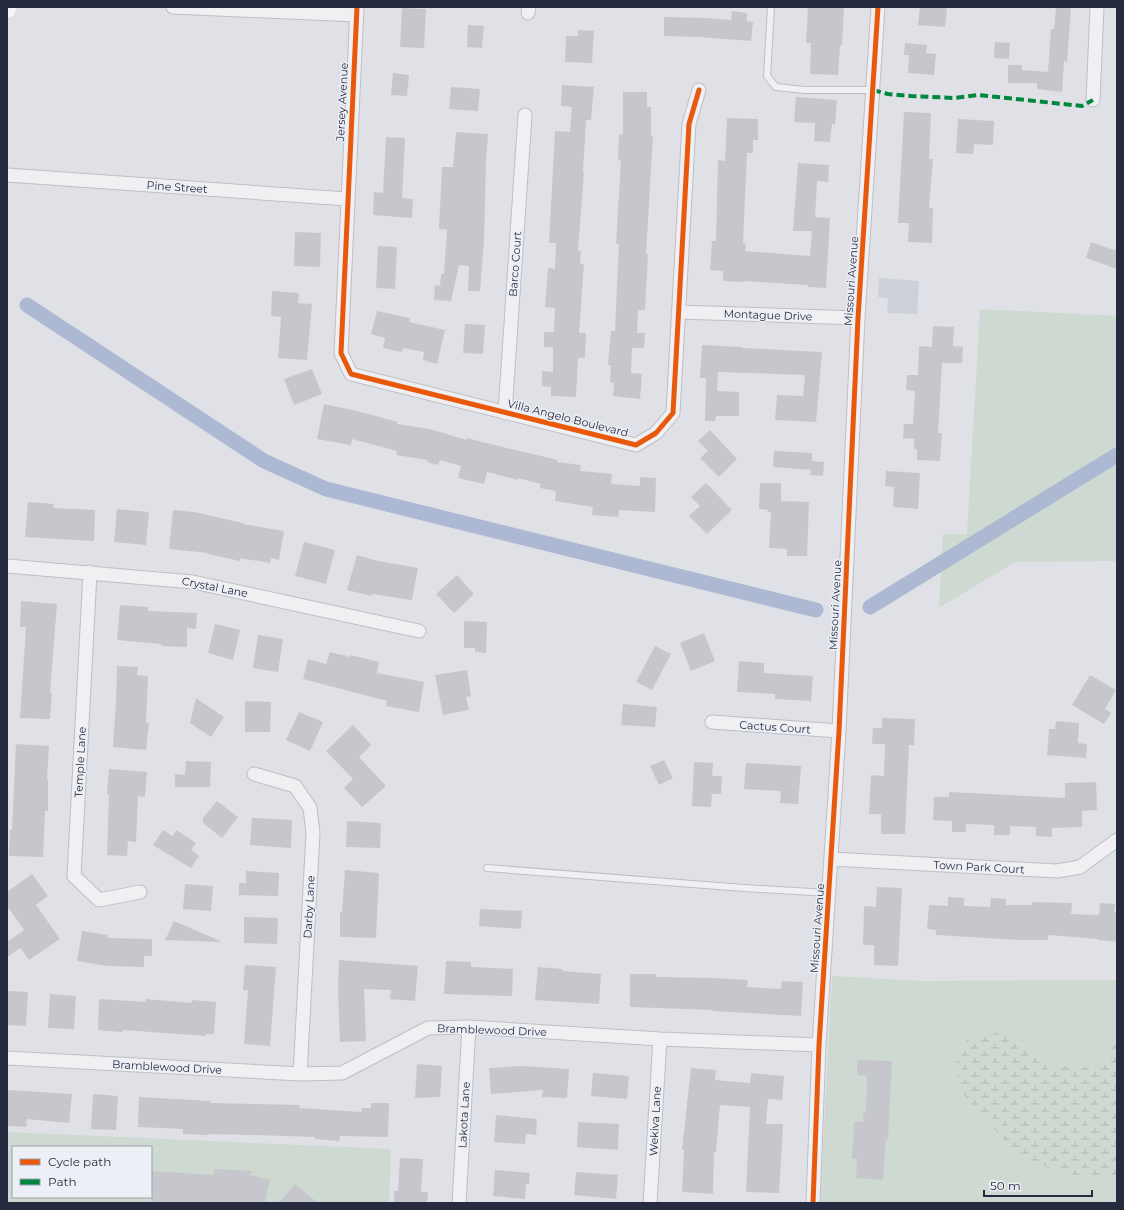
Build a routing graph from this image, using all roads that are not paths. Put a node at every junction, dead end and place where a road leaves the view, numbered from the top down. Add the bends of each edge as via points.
1 (173, 7) edge
2 (771, 7) edge
3 (878, 7) edge
4 (1097, 7) edge
5 (356, 11) edge
6 (699, 90) dead end
7 (873, 90) junction
8 (1093, 100) dead end
9 (525, 115) dead end
10 (7, 175) edge
11 (347, 198) junction
12 (678, 312) junction
13 (858, 318) junction
14 (505, 413) junction
15 (7, 566) edge
16 (90, 572) junction
17 (419, 631) dead end
18 (712, 722) dead end
19 (839, 731) junction
20 (254, 774) dead end
21 (1117, 840) edge
22 (831, 859) junction
23 (487, 868) dead end
24 (140, 892) dead end
25 (829, 893) junction
26 (469, 1027) junction
27 (660, 1039) junction
28 (819, 1045) junction
29 (7, 1058) edge
30 (300, 1074) junction
31 (458, 1203) edge
32 (650, 1203) edge
33 (812, 1203) edge

1 - 5 street
2 - 7 lane via 767,76 776,87 805,90
3 - 7 street, Missouri Avenue
4 - 8 street
5 - 11 street, Jersey Avenue
6 - 12 street, Villa Angelo Boulevard via 689,124
7 - 13 street, Missouri Avenue
9 - 14 street, Barco Court
10 - 11 street, Pine Street
11 - 14 street, Villa Angelo Boulevard via 341,353 351,374
12 - 13 street, Montague Drive
12 - 14 street, Villa Angelo Boulevard via 673,413 656,433 636,445
13 - 19 street, Missouri Avenue
15 - 16 street, Crystal Lane
16 - 17 street, Crystal Lane via 193,582
16 - 24 street, Temple Lane via 74,876 99,900
18 - 19 street, Cactus Court
19 - 22 street, Missouri Avenue
20 - 30 street, Darby Lane via 295,786 310,808 313,833
21 - 22 street, Town Park Court via 1080,867 1057,871
22 - 25 street, Missouri Avenue
23 - 25 lane
25 - 28 street, Missouri Avenue
26 - 27 street, Bramblewood Drive
26 - 30 street, Bramblewood Drive via 428,1028 342,1073
26 - 31 street, Lakota Lane
27 - 28 street, Bramblewood Drive
27 - 32 street, Wekiva Lane
28 - 33 street, Missouri Avenue
29 - 30 street, Bramblewood Drive

